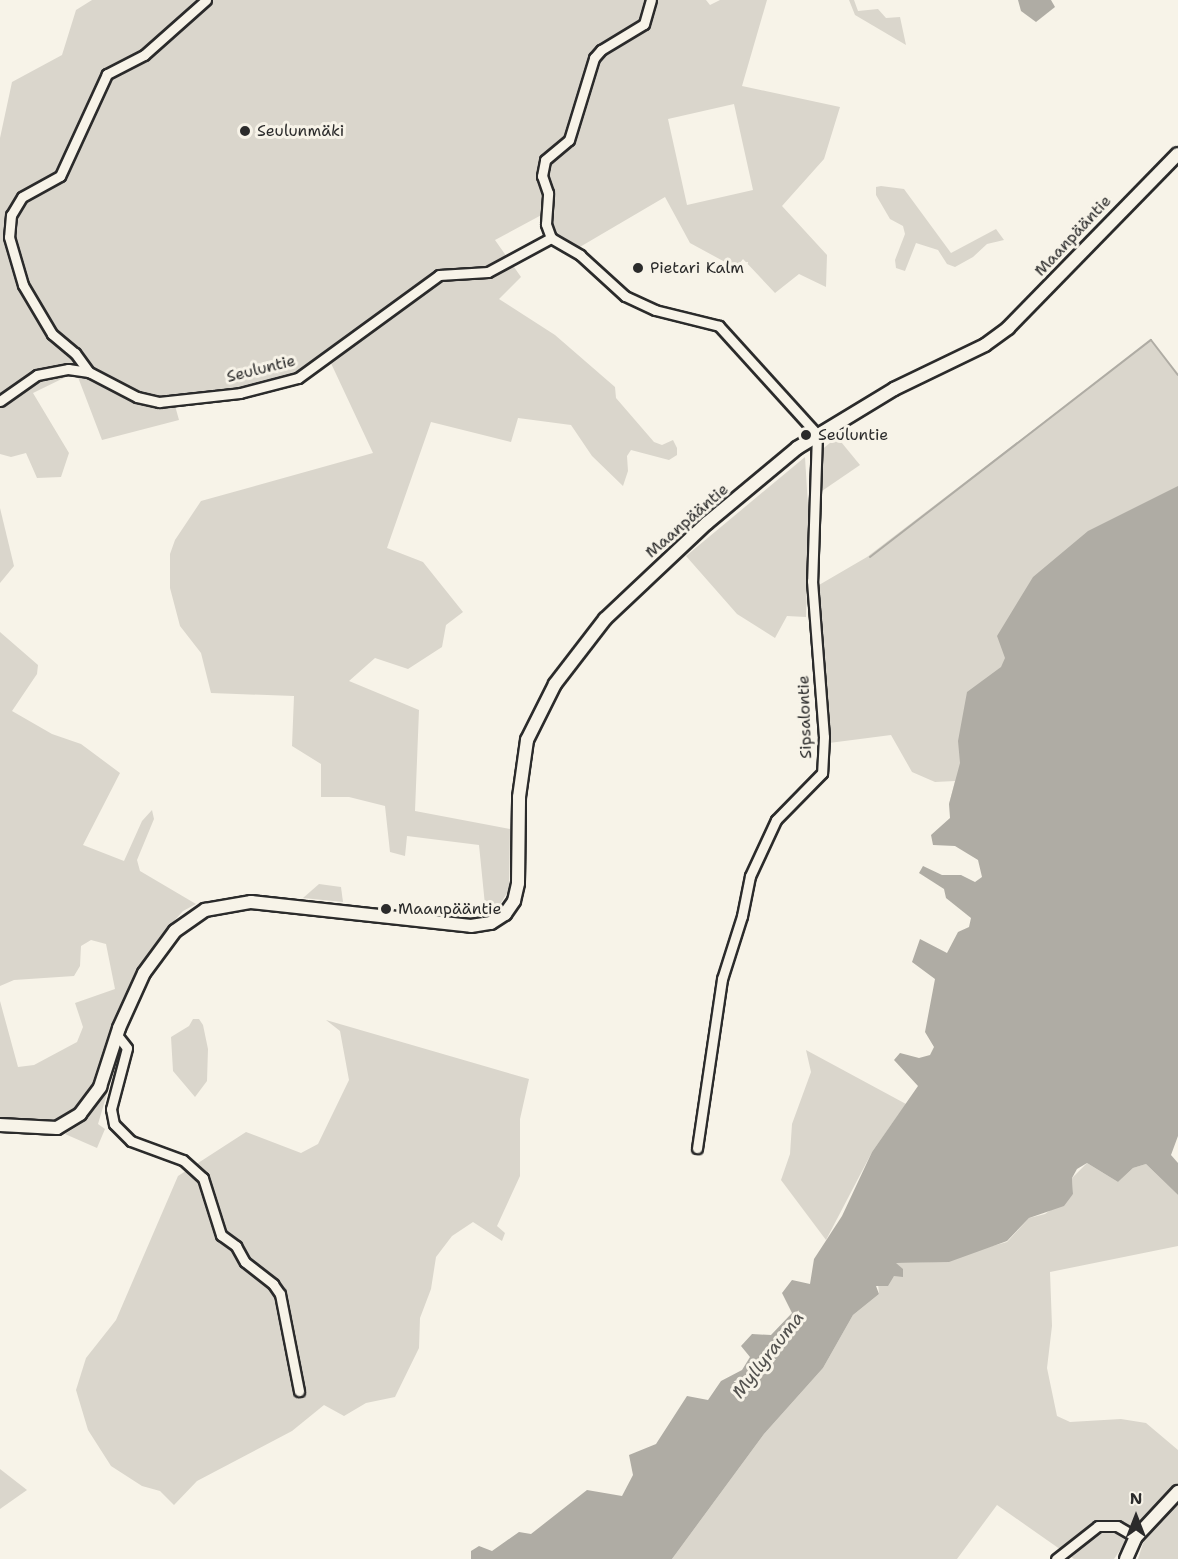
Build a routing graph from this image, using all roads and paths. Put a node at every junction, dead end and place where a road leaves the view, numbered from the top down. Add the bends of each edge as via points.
1 (206, 0) edge
2 (651, 0) edge
3 (1178, 154) edge
4 (552, 238) junction
5 (89, 372) junction
6 (0, 401) edge
7 (817, 434) junction
8 (117, 1035) junction
9 (0, 1125) edge
10 (697, 1148) dead end
11 (299, 1391) dead end
12 (1178, 1492) edge
13 (1136, 1537) junction
14 (1056, 1559) edge
15 (1126, 1559) edge

1 - 5 street, Seuluntie via 144,55 107,74 60,176 22,197 10,215 9,237 23,285 52,334 75,353
2 - 4 street via 644,24 594,58 569,140 545,160 542,176 548,193 546,224
3 - 7 street, Maanpääntie via 1008,328 985,345 894,389
4 - 5 street, Seuluntie via 488,272 439,275 298,378 240,393 159,402 137,397
4 - 7 street via 580,255 625,296 655,309 718,326
5 - 6 street via 68,369 37,375
7 - 8 street, Maanpääntie via 706,524 637,587 604,619 555,684 525,748 519,797 518,883 514,901 505,914 491,923 471,926 298,906 218,905 183,923 165,942 144,973
7 - 10 street, Sipsalontie via 812,581 824,737 822,773 776,820 750,876 722,979
8 - 9 street, Maanpääntie via 100,1087 70,1123 49,1130
8 - 11 street via 127,1048 111,1108 114,1124 131,1141 183,1160 203,1178 221,1235 280,1294
12 - 13 street
13 - 14 street via 1117,1526 1098,1526
13 - 15 street

